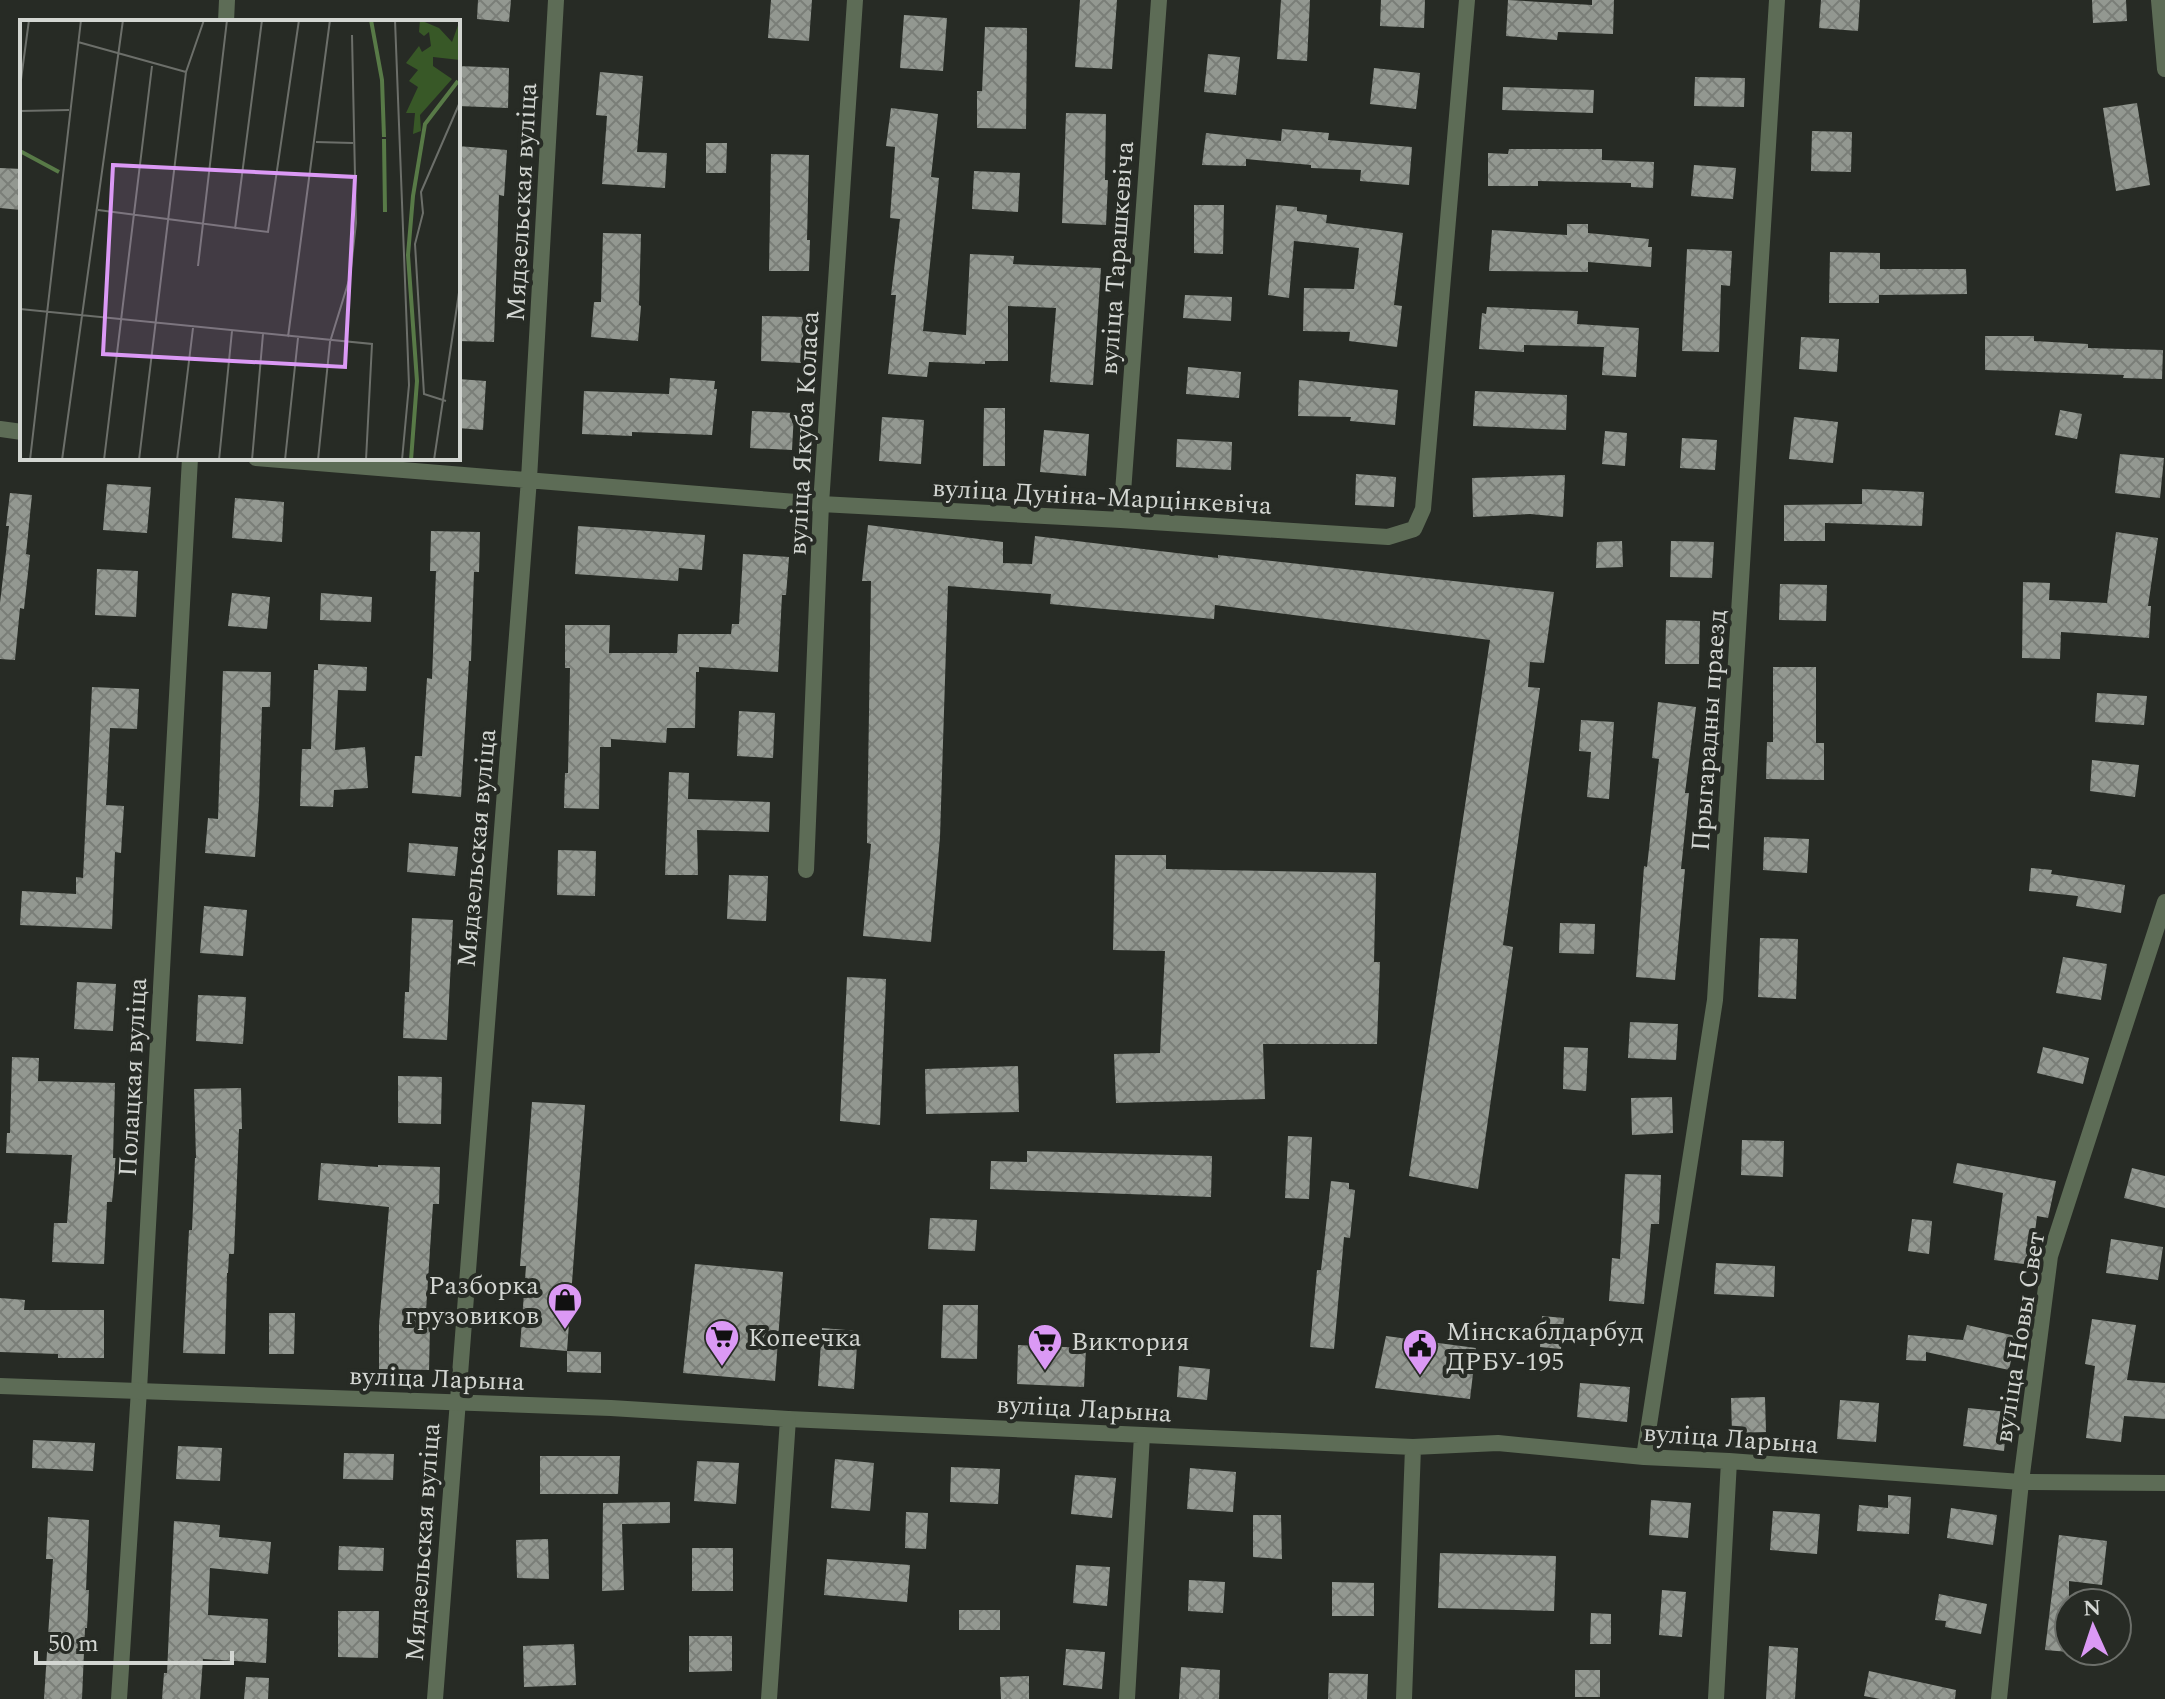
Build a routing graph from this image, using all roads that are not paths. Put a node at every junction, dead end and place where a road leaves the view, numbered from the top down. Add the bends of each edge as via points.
1 (227, 0) edge
2 (556, 0) edge
3 (855, 0) edge
4 (1159, 0) edge
5 (1467, 0) edge
6 (1777, 0) edge
7 (2159, 0) edge
8 (226, 20) edge
9 (2165, 69) edge
10 (0, 429) edge
11 (20, 432) edge
12 (190, 460) edge
13 (282, 460) edge
14 (529, 479) junction
15 (821, 504) junction
16 (1121, 520) junction
17 (806, 870) dead end
18 (2165, 902) edge
19 (0, 1386) edge
20 (139, 1390) junction
21 (457, 1404) junction
22 (788, 1419) junction
23 (1142, 1435) junction
24 (1413, 1447) junction
25 (1644, 1457) junction
26 (1729, 1461) junction
27 (2021, 1482) junction
28 (2165, 1483) edge
29 (119, 1699) edge
30 (435, 1699) edge
31 (769, 1699) edge
32 (1127, 1699) edge
33 (1404, 1699) edge
34 (1716, 1699) edge
35 (1999, 1699) edge

1 - 8 street
2 - 14 street, Мядзельская вуліца
3 - 15 street, вуліца Якуба Коласа
4 - 16 street, вуліца Тарашкевіча
5 - 16 street, вуліца Дуніна-Марцінкевіча via 1423,509 1414,529 1388,537
6 - 25 street, Прыгарадны праезд via 1715,1000
7 - 9 street
10 - 11 street
12 - 20 street, Полацкая вуліца
13 - 14 street, вуліца Дуніна-Марцінкевіча
14 - 15 street, вуліца Дуніна-Марцінкевіча
14 - 21 street, Мядзельская вуліца
15 - 16 street, вуліца Дуніна-Марцінкевіча
15 - 17 street, вуліца Якуба Коласа
18 - 27 street, вуліца Новы Свет via 2050,1256
19 - 20 street, вуліца Ларына
20 - 21 street, вуліца Ларына
20 - 29 street, Полацкая вуліца
21 - 22 street, вуліца Ларына
21 - 30 street, Мядзельская вуліца
22 - 23 street, вуліца Ларына
22 - 31 street
23 - 24 street, вуліца Ларына
23 - 32 street
24 - 25 street, вуліца Ларына via 1498,1443
24 - 33 street
25 - 26 street, вуліца Ларына
26 - 27 street, вуліца Ларына
26 - 34 street
27 - 28 street, вуліца Ларына
27 - 35 street, вуліца Новы Свет

